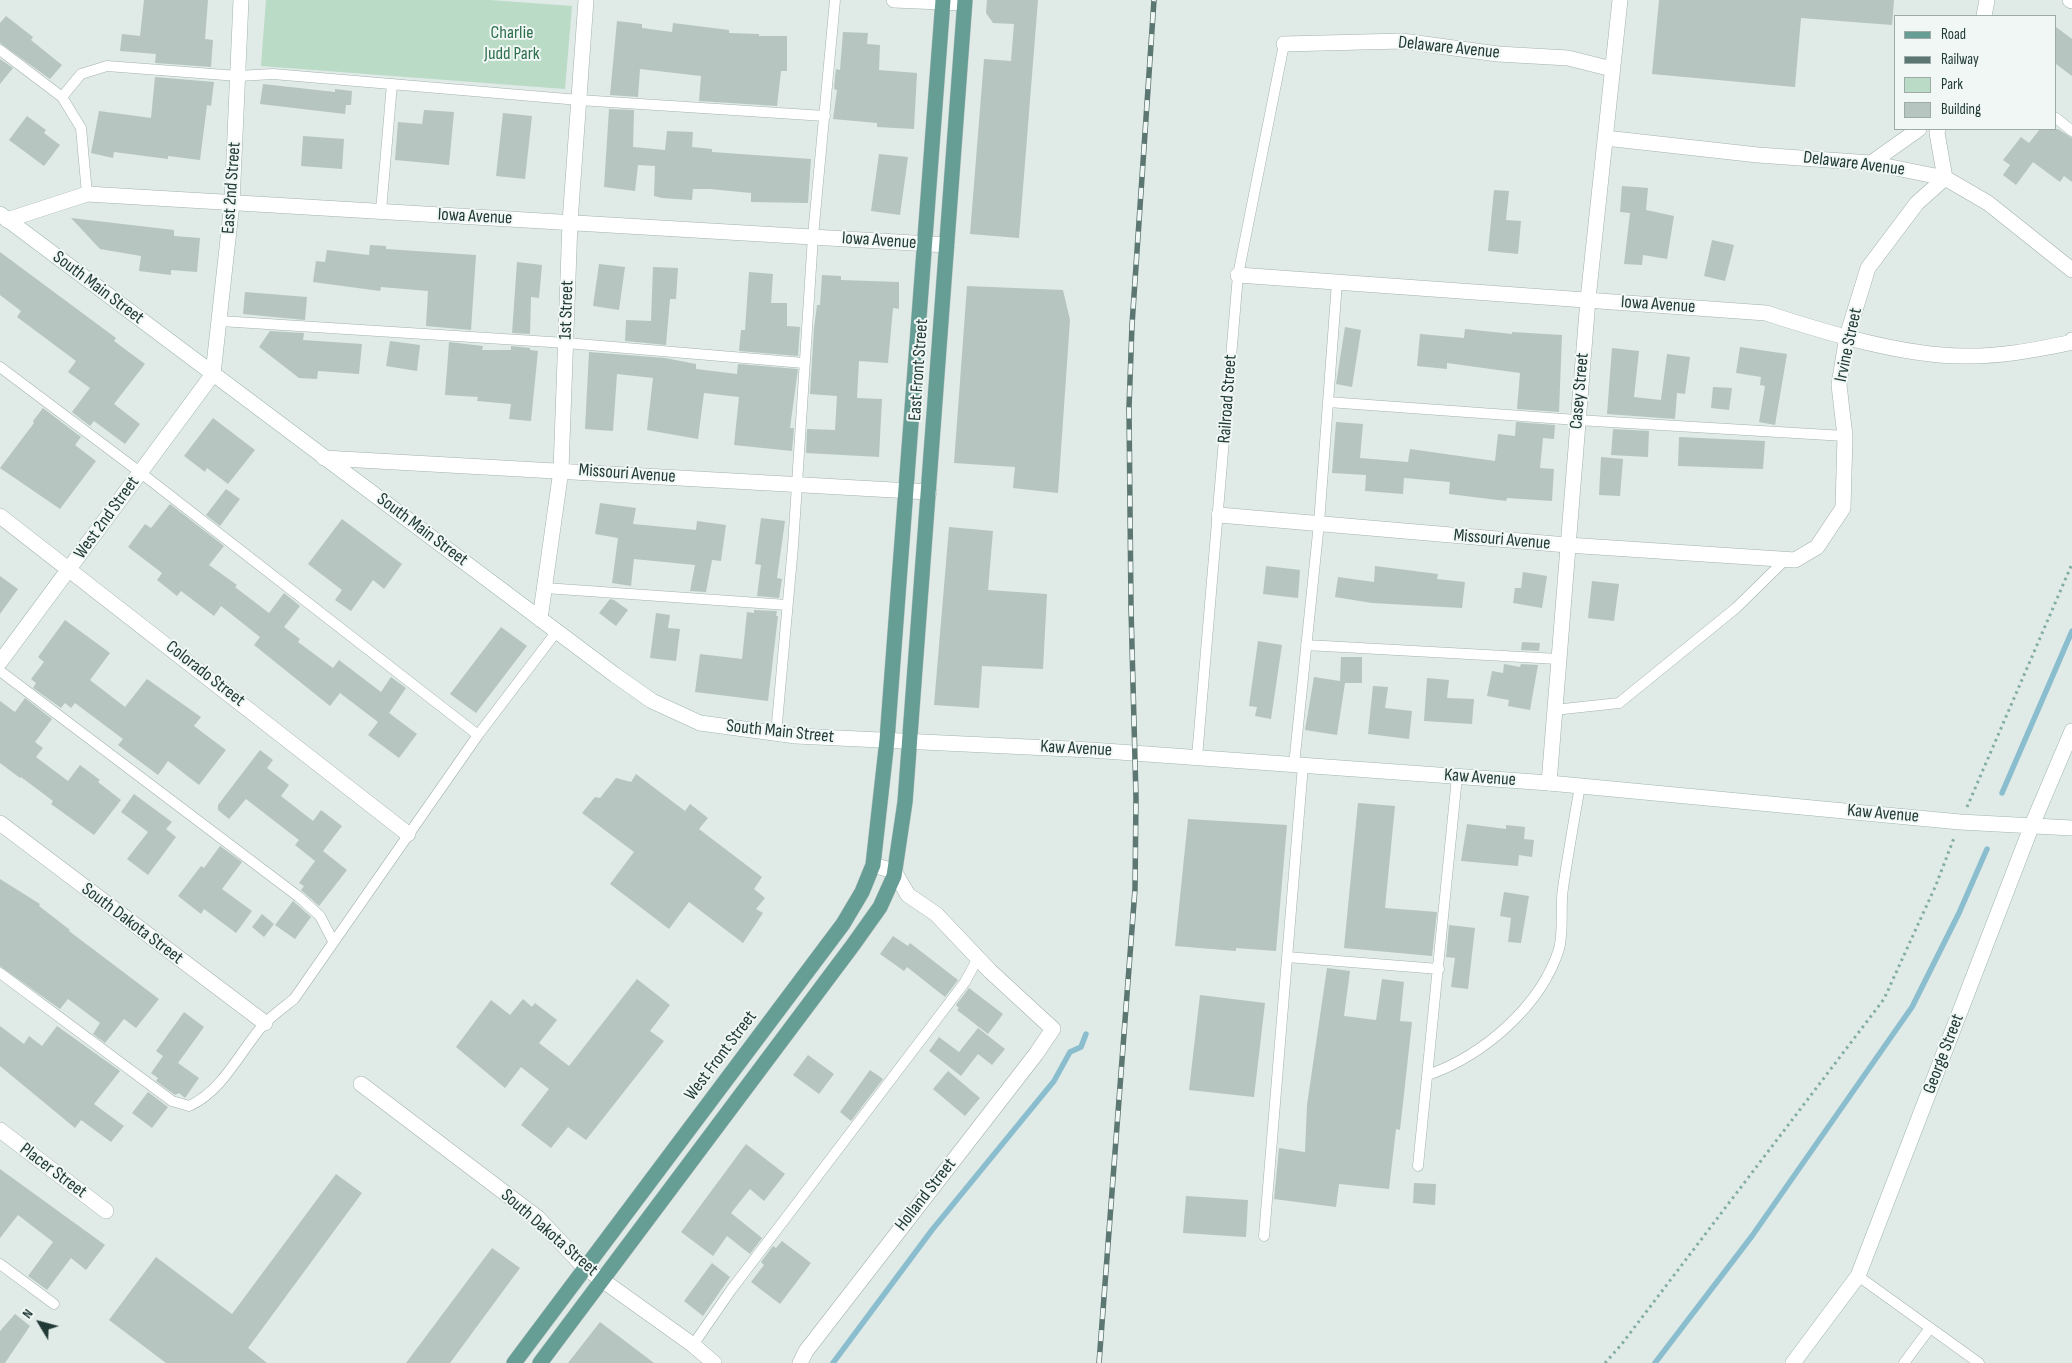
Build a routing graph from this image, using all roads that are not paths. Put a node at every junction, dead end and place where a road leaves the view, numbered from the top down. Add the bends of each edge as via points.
1 (241, 0) edge
2 (586, 0) edge
3 (835, 0) edge
4 (894, 0) edge
5 (1620, 0) edge
6 (1987, 0) edge
7 (943, 1) edge
8 (965, 2) edge
9 (1984, 15) edge
10 (1284, 44) joint
11 (0, 50) edge
12 (1612, 69) junction
13 (238, 76) junction
14 (392, 84) junction
15 (62, 97) junction
16 (579, 100) junction
17 (825, 116) junction
18 (2057, 119) edge
19 (1918, 130) edge
20 (1938, 130) edge
21 (2072, 131) edge
22 (1605, 138) junction
23 (1871, 163) junction
24 (1945, 178) junction
25 (87, 194) junction
26 (232, 203) junction
27 (382, 211) junction
28 (4, 217) edge
29 (570, 222) junction
30 (813, 236) junction
31 (925, 244) junction
32 (947, 245) junction
33 (2072, 270) edge
34 (1238, 275) junction
35 (1336, 282) junction
36 (1588, 299) junction
37 (220, 321) junction
38 (1847, 336) junction
39 (2072, 340) edge
40 (566, 344) junction
41 (804, 364) junction
42 (0, 367) edge
43 (213, 374) junction
44 (1328, 402) junction
45 (1577, 420) junction
46 (1845, 436) junction
47 (324, 458) junction
48 (561, 470) junction
49 (141, 473) junction
50 (798, 484) junction
51 (907, 491) junction
52 (929, 492) junction
53 (1219, 515) junction
54 (0, 516) edge
55 (1319, 523) junction
56 (1566, 546) junction
57 (1785, 560) junction
58 (70, 569) junction
59 (545, 588) junction
60 (788, 605) junction
61 (540, 619) junction
62 (557, 631) junction
63 (1306, 645) junction
64 (1558, 659) junction
65 (0, 662) edge
66 (0, 671) edge
67 (1554, 710) junction
68 (2072, 731) edge
69 (776, 734) junction
70 (478, 735) junction
71 (887, 740) junction
72 (911, 742) junction
73 (1197, 758) junction
74 (1298, 765) junction
75 (1457, 777) junction
76 (1549, 783) junction
77 (1580, 786) junction
78 (0, 823) edge
79 (2032, 825) junction
80 (2072, 828) edge
81 (408, 834) junction
82 (873, 865) junction
83 (894, 872) junction
84 (333, 941) junction
85 (1287, 957) junction
86 (978, 958) junction
87 (1438, 969) junction
88 (0, 973) edge
89 (265, 1023) junction
90 (1428, 1075) junction
91 (360, 1084) dead end
92 (0, 1130) edge
93 (1418, 1166) dead end
94 (106, 1211) dead end
95 (1264, 1236) dead end
96 (0, 1264) edge
97 (584, 1267) junction
98 (1858, 1276) junction
99 (602, 1279) junction
100 (54, 1304) dead end
101 (1930, 1328) junction
102 (693, 1345) junction
103 (514, 1363) edge
104 (540, 1363) edge
105 (714, 1363) edge
106 (800, 1363) edge
107 (1793, 1363) edge
108 (1904, 1363) edge
109 (1979, 1363) edge

1 - 13 street, East 2nd Street
2 - 16 street, 1st Street
3 - 17 lane
4 - 7 street
5 - 12 street, Casey Street
6 - 9 street
7 - 8 street
7 - 31 main road, East Front Street
8 - 32 main road, East Front Street
10 - 12 street, Delaware Avenue via 1402,42 1498,54 1568,58
10 - 34 lane, Railroad Street
11 - 15 lane
12 - 22 street, Casey Street
13 - 14 lane via 273,74
13 - 15 lane via 107,66 80,74
13 - 26 street, East 2nd Street
14 - 16 lane
14 - 27 lane
15 - 25 lane via 80,128
16 - 17 lane
16 - 29 street, 1st Street
17 - 30 lane
18 - 21 lane
19 - 23 street
20 - 24 street
22 - 23 street, Delaware Avenue via 1758,155
22 - 36 street, Casey Street
23 - 24 street, Delaware Avenue
24 - 33 street, Delaware Avenue via 1988,203
24 - 38 street, Irvine Street via 1917,203 1868,268
25 - 26 street, Iowa Avenue
25 - 28 street, Iowa Avenue
26 - 27 street, Iowa Avenue
26 - 37 street, East 2nd Street
27 - 29 street, Iowa Avenue
28 - 43 street, South Main Street
29 - 30 street, Iowa Avenue
29 - 40 street, 1st Street
30 - 31 street, Iowa Avenue
30 - 41 lane
31 - 32 street, Iowa Avenue
31 - 51 main road, East Front Street
32 - 52 main road, East Front Street
34 - 35 street, Iowa Avenue
34 - 53 lane, Railroad Street
35 - 36 street, Iowa Avenue
35 - 44 lane
36 - 38 street, Iowa Avenue via 1766,313
36 - 45 street, Casey Street
37 - 40 lane
37 - 43 street, East 2nd Street
38 - 39 street, Iowa Avenue via 1909,351 1963,356 2019,353
38 - 46 street, Irvine Street via 1839,384
40 - 41 lane
40 - 48 street, 1st Street
41 - 50 lane
42 - 49 lane
43 - 47 street, South Main Street
43 - 49 street, West 2nd Street
44 - 45 lane
44 - 55 lane
45 - 46 lane
45 - 56 street, Casey Street
46 - 57 street, Irvine Street via 1843,508 1817,547 1795,560
47 - 48 street, Missouri Avenue
47 - 61 street, South Main Street
48 - 50 street, Missouri Avenue
48 - 59 street, 1st Street
49 - 58 street, West 2nd Street
49 - 70 lane
50 - 51 street, Missouri Avenue
50 - 60 lane
51 - 52 street, Missouri Avenue
51 - 71 main road, East Front Street
52 - 72 main road, East Front Street
53 - 55 street, Missouri Avenue
53 - 73 lane, Railroad Street
54 - 58 street, Colorado Street
55 - 56 street, Missouri Avenue
55 - 63 lane
56 - 57 street, Missouri Avenue
56 - 64 street, Casey Street
57 - 67 lane via 1736,608 1618,703
58 - 65 street, West 2nd Street
58 - 81 street, Colorado Street
59 - 60 lane
59 - 61 street, 1st Street
60 - 69 lane
61 - 62 street, South Main Street
62 - 69 street, South Main Street via 652,701 700,723
62 - 70 lane
63 - 64 lane
63 - 74 lane
64 - 67 street, Casey Street
66 - 84 lane via 299,897 320,916
67 - 76 street, Casey Street
68 - 79 street, George Street
69 - 71 street, South Main Street
70 - 81 lane
71 - 72 street, Kaw Avenue
71 - 82 main road, West Front Street
72 - 73 street, Kaw Avenue
72 - 83 main road
73 - 74 street, Kaw Avenue
74 - 75 street, Kaw Avenue
74 - 85 lane
75 - 76 street, Kaw Avenue
75 - 87 lane
76 - 77 street, Kaw Avenue
77 - 79 street, Kaw Avenue via 1960,822
77 - 90 lane via 1563,889 1559,947 1548,976 1521,1011 1491,1040 1451,1067
78 - 89 street, South Dakota Street
79 - 80 street, Kaw Avenue
79 - 98 street, George Street
81 - 84 lane
82 - 83 street
82 - 97 main road, West Front Street via 843,924
83 - 86 street via 908,894 936,914
83 - 99 main road via 880,907
84 - 89 lane via 294,999
85 - 87 lane
85 - 95 lane
86 - 102 lane via 965,982 731,1290
86 - 106 street, Holland Street via 1053,1029
87 - 90 lane
88 - 89 lane via 172,1100 189,1106 202,1100 222,1080
90 - 93 lane
91 - 97 street, South Dakota Street via 538,1218
92 - 94 street, Placer Street
96 - 100 lane
97 - 99 street, South Dakota Street
97 - 103 main road, West Front Street
98 - 101 lane
98 - 107 street, George Street
99 - 102 street, South Dakota Street
99 - 104 main road
101 - 108 lane
101 - 109 lane
102 - 105 street, South Dakota Street

